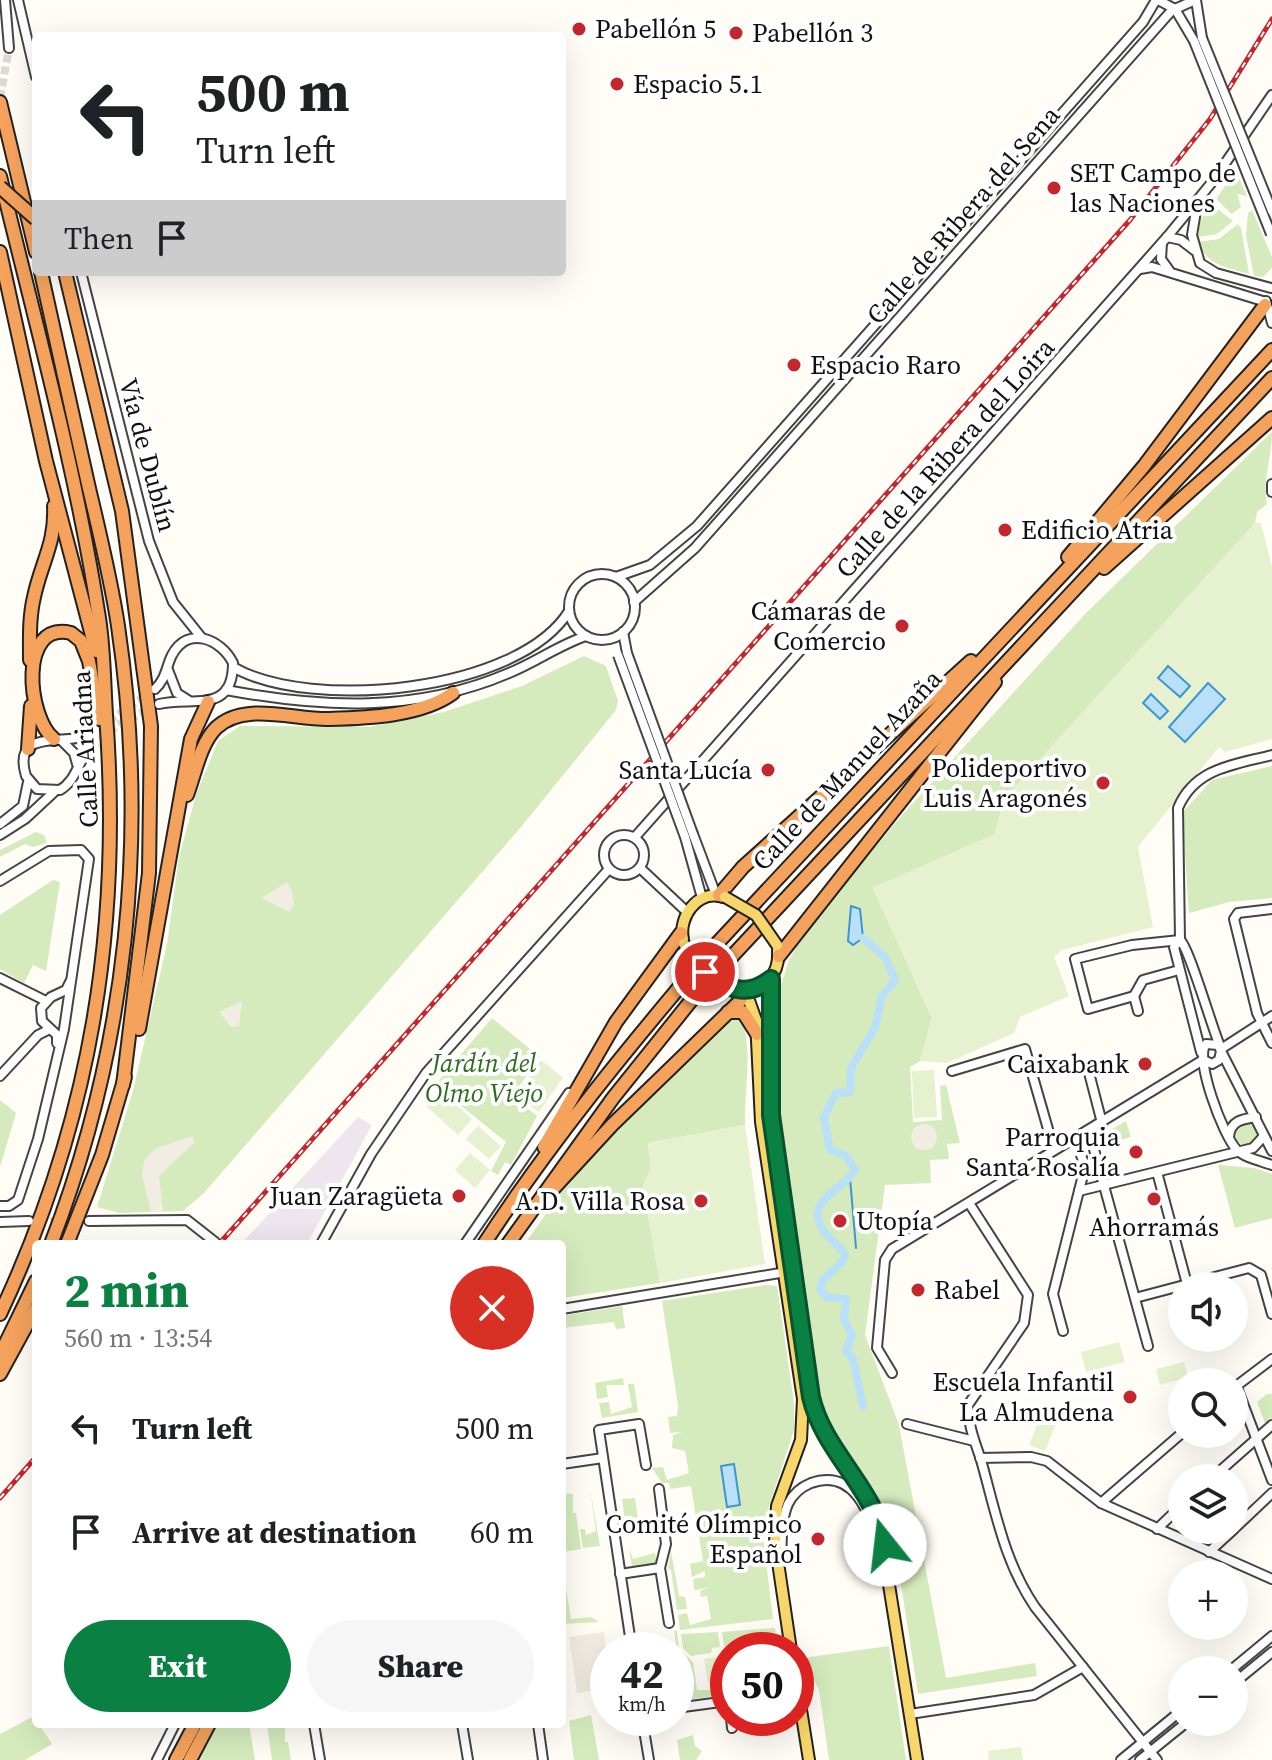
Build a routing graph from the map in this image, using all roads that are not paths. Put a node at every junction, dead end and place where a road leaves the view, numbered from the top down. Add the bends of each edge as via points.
1 (5, 0) edge
2 (18, 0) edge
3 (1157, 0) edge
4 (1195, 0) edge
5 (1174, 9) junction
6 (1198, 39) junction
7 (9, 48) tunnel mouth
8 (32, 60) edge
9 (1272, 95) edge
10 (0, 102) edge
11 (0, 176) edge
12 (0, 187) edge
13 (1198, 200) junction
14 (1272, 211) edge
15 (32, 215) edge
16 (32, 235) edge
17 (1272, 235) edge
18 (1165, 240) junction
19 (1194, 250) junction
20 (0, 252) edge
21 (1139, 269) junction
22 (1176, 274) junction
23 (42, 276) edge
24 (66, 276) edge
25 (82, 276) edge
26 (0, 282) edge
27 (1271, 287) edge
28 (1268, 312) edge
29 (1272, 350) edge
30 (22, 359) junction
31 (1272, 378) edge
32 (1272, 418) edge
33 (746, 471) junction
34 (50, 475) junction
35 (1272, 484) edge
36 (1272, 492) edge
37 (719, 520) junction
38 (616, 577) junction
39 (634, 602) junction
40 (1032, 605) junction
41 (569, 611) junction
42 (623, 632) junction
43 (586, 636) junction
44 (201, 637) junction
45 (607, 639) junction
46 (1020, 646) junction
47 (622, 654) junction
48 (233, 667) junction
49 (168, 669) junction
50 (104, 681) junction
51 (155, 689) tunnel mouth
52 (226, 690) junction
53 (453, 693) junction
54 (188, 700) junction
55 (208, 702) junction
56 (159, 704) tunnel mouth
57 (89, 735) tunnel mouth
58 (59, 740) junction
59 (91, 748) tunnel mouth
60 (28, 749) junction
61 (1272, 755) edge
62 (76, 769) junction
63 (28, 781) junction
64 (55, 792) junction
65 (0, 824) edge
66 (175, 832) junction
67 (0, 835) edge
68 (689, 835) junction
69 (635, 837) junction
70 (112, 862) junction
71 (640, 868) junction
72 (609, 869) junction
73 (0, 881) edge
74 (720, 896) junction
75 (702, 898) junction
76 (1272, 909) edge
77 (687, 912) junction
78 (683, 938) junction
79 (1180, 940) junction
80 (778, 950) junction
81 (1179, 970) junction
82 (73, 973) junction
83 (0, 978) edge
84 (771, 979) junction
85 (741, 991) junction
86 (31, 994) junction
87 (1134, 996) junction
88 (48, 999) junction
89 (1138, 1011) dead end
90 (728, 1012) junction
91 (1272, 1016) edge
92 (45, 1022) junction
93 (616, 1022) junction
94 (1261, 1023) junction
95 (757, 1034) junction
96 (1272, 1043) edge
97 (1221, 1049) junction
98 (57, 1054) junction
99 (1203, 1057) junction
100 (1087, 1065) dead end
101 (952, 1071) dead end
102 (0, 1076) edge
103 (123, 1085) junction
104 (1256, 1117) junction
105 (1102, 1123) junction
106 (1089, 1131) junction
107 (1264, 1136) junction
108 (1229, 1138) junction
109 (1054, 1150) junction
110 (1272, 1151) edge
111 (1238, 1152) junction
112 (1081, 1155) dead end
113 (1272, 1165) edge
114 (1157, 1172) junction
115 (1103, 1186) junction
116 (520, 1188) junction
117 (1079, 1191) junction
118 (969, 1203) junction
119 (536, 1204) junction
120 (0, 1206) edge
121 (29, 1221) tunnel mouth
122 (89, 1221) tunnel mouth
123 (0, 1222) edge
124 (33, 1240) edge
125 (53, 1240) edge
126 (69, 1240) edge
127 (212, 1240) edge
128 (323, 1240) edge
129 (468, 1240) edge
130 (487, 1240) edge
131 (511, 1240) edge
132 (32, 1242) edge
133 (787, 1272) junction
134 (1184, 1272) edge
135 (1233, 1272) edge
136 (32, 1289) edge
137 (1168, 1289) edge
138 (1135, 1298) junction
139 (566, 1308) edge
140 (0, 1314) edge
141 (1272, 1314) edge
142 (32, 1315) edge
143 (1063, 1331) dead end
144 (1148, 1346) dead end
145 (0, 1355) edge
146 (1272, 1359) edge
147 (892, 1373) dead end
148 (0, 1374) edge
149 (1248, 1377) edge
150 (1248, 1417) edge
151 (907, 1424) dead end
152 (1272, 1425) edge
153 (1257, 1439) junction
154 (974, 1441) junction
155 (1168, 1445) edge
156 (603, 1458) junction
157 (980, 1458) junction
158 (566, 1463) edge
159 (1228, 1464) edge
160 (646, 1465) dead end
161 (1272, 1480) edge
162 (659, 1489) dead end
163 (1272, 1493) edge
164 (1101, 1503) junction
165 (1248, 1516) edge
166 (1168, 1518) edge
167 (1157, 1529) junction
168 (1218, 1544) edge
169 (1209, 1552) junction
170 (660, 1568) junction
171 (620, 1574) junction
172 (1272, 1579) edge
173 (783, 1587) junction
174 (890, 1592) junction
175 (669, 1623) dead end
176 (629, 1632) edge
177 (789, 1632) edge
178 (1272, 1636) edge
179 (1272, 1652) edge
180 (1248, 1656) edge
181 (1083, 1667) junction
182 (1248, 1672) edge
183 (910, 1714) junction
184 (1168, 1722) edge
185 (173, 1728) edge
186 (193, 1728) edge
187 (207, 1728) edge
188 (315, 1728) edge
189 (463, 1728) edge
190 (539, 1728) edge
191 (645, 1736) edge
192 (805, 1736) edge
193 (1170, 1736) edge
194 (1145, 1741) junction
195 (1151, 1751) junction
196 (157, 1760) edge
197 (176, 1760) edge
198 (190, 1760) edge
199 (320, 1760) edge
200 (468, 1760) edge
201 (543, 1760) edge
202 (649, 1760) edge
203 (809, 1760) edge
204 (917, 1760) edge
205 (1121, 1760) edge
206 (1140, 1760) edge
207 (1157, 1760) edge

1 - 7 street
2 - 8 street
3 - 5 street
3 - 33 street, Calle de Ribera del Sena
4 - 5 street
4 - 6 street
5 - 6 street
5 - 37 street, Calle de Ribera del Sena
6 - 14 street, bridge
6 - 17 street, bridge
9 - 13 street, Calle de la Ribera del Loira
10 - 16 highway
11 - 50 highway, Calle Ariadna via 89,566
12 - 15 highway, bridge
13 - 18 street, Calle de la Ribera del Loira
13 - 19 street
18 - 19 street
18 - 21 street, Calle de la Ribera del Loira
18 - 22 street via 1161,259
19 - 27 street via 1207,269
20 - 30 highway
21 - 22 street
21 - 69 street, Calle de la Ribera del Loira
22 - 28 street
23 - 125 highway, Calle Ariadna via 118,625 133,801 116,1013 99,1096
24 - 103 highway via 122,511 151,726 149,873
25 - 44 street, Vía de Dublín via 149,541 173,602
26 - 30 highway
27 - 28 street
28 - 40 highway
29 - 40 highway, Calle de Manuel Azaña
30 - 34 highway
31 - 46 highway, Calle de Manuel Azaña
32 - 46 highway
33 - 37 street, Calle de Ribera del Sena via 747,481
33 - 38 street, Calle de Ribera del Sena via 678,543 642,570
34 - 50 highway
34 - 60 highway via 54,529 29,630
35 - 36 street
37 - 39 street, Calle de Ribera del Sena via 673,571
38 - 39 street
38 - 41 street via 599,574 580,582
39 - 42 street via 634,615
40 - 74 highway via 743,867
40 - 116 highway, Calle de Manuel Azaña via 710,951
41 - 43 street
41 - 48 street via 552,632 513,655 416,686 301,688 260,681
42 - 45 street
42 - 47 street
43 - 45 street
43 - 53 street via 509,674
44 - 48 street via 218,642
44 - 49 street via 178,647
45 - 47 street
46 - 80 highway
46 - 119 highway, Calle de Manuel Azaña via 694,997
47 - 68 street, bridge
48 - 52 street
49 - 51 street
49 - 54 street via 170,682
50 - 70 highway, Calle Ariadna
52 - 53 street via 321,705 376,705
52 - 55 street
53 - 66 highway via 421,708 370,715 330,719 249,713 231,718 205,745
54 - 55 street
54 - 56 street
55 - 66 highway via 191,739
57 - 58 street
58 - 60 street via 42,740
58 - 62 street via 74,753
58 - 70 highway via 45,732 37,713 34,664 44,637 65,631 81,641 93,678
59 - 62 street
60 - 63 street via 23,766
61 - 79 street via 1207,771 1182,797
62 - 64 street via 70,783
63 - 64 street via 37,789
63 - 65 street via 23,806
64 - 67 street
66 - 103 highway via 137,1041
68 - 74 street
68 - 75 street
69 - 71 street via 644,852
69 - 72 street via 624,834 608,841 604,852
70 - 124 highway, Calle Ariadna via 99,992 74,1119
71 - 72 street via 624,875
71 - 77 street
72 - 128 street via 413,1089
73 - 82 street via 49,851 81,850 89,859
74 - 75 main road
74 - 80 main road, bridge via 756,915
75 - 77 main road
76 - 94 street via 1238,913 1234,919
77 - 78 main road via 681,922
78 - 85 main road, bridge via 705,972
78 - 93 highway
79 - 81 street via 1174,947
79 - 87 street via 1075,959 1088,1009
79 - 97 street via 1187,946
80 - 84 main road
81 - 87 street via 1143,980
81 - 99 street
82 - 88 street via 66,990
82 - 98 street
83 - 86 street
84 - 85 main road via 760,988
84 - 133 main road via 769,1084
85 - 90 highway via 740,1001
85 - 95 main road
86 - 88 street
86 - 92 street
87 - 89 street
88 - 92 street
90 - 95 highway via 743,1012
90 - 119 highway
91 - 94 street
92 - 98 street via 57,1035
92 - 102 street
93 - 116 highway
93 - 129 street
94 - 96 street
94 - 97 street
95 - 133 main road via 761,1122
97 - 99 street via 1209,1043
97 - 99 street via 1215,1063
97 - 104 street
98 - 120 street via 18,1200
99 - 105 street
99 - 108 street via 1216,1112
100 - 105 street
101 - 109 street via 1025,1049
103 - 126 highway
104 - 107 street
104 - 108 street via 1237,1121
105 - 106 street
106 - 109 street
106 - 115 street
107 - 110 street
107 - 111 street via 1253,1148
108 - 111 street
109 - 118 street
111 - 113 street
111 - 114 street
112 - 117 street via 1085,1167
114 - 115 street
114 - 134 street
115 - 117 street
115 - 138 street
116 - 130 highway, Calle de Manuel Azaña
117 - 143 street via 1053,1294
118 - 147 street via 892,1249 885,1260 877,1348
118 - 154 street via 1028,1295 1024,1323 972,1395 968,1415
119 - 131 highway, Calle de Manuel Azaña
121 - 123 street
122 - 127 street via 187,1220
132 - 140 highway, Calle Ariadna
133 - 139 street
133 - 173 main road via 803,1399 801,1440 777,1506 775,1542
133 - 174 main road via 816,1416 878,1516
135 - 141 street via 1257,1269
136 - 145 highway
137 - 138 street
138 - 144 street
142 - 148 highway
146 - 149 street
150 - 153 street
151 - 154 street
152 - 153 street
153 - 159 street
153 - 161 street
154 - 157 street
155 - 164 street
156 - 158 street
156 - 160 street via 599,1430 639,1424
156 - 171 street
157 - 164 street via 1047,1461
157 - 181 street via 1017,1581
162 - 170 street via 666,1544
163 - 165 street
164 - 167 street
166 - 167 street
167 - 169 street
168 - 169 street
169 - 172 street
170 - 171 street
170 - 175 street
171 - 176 street
173 - 174 street via 781,1537 789,1503 803,1486 830,1479 864,1503
173 - 177 main road
174 - 183 main road
178 - 180 street
179 - 182 street
181 - 183 street via 1034,1695
181 - 194 street
183 - 204 main road
184 - 194 street
185 - 196 street
186 - 197 highway
187 - 198 highway
188 - 199 street
189 - 200 street
190 - 201 street
191 - 202 street
192 - 203 main road
193 - 195 street
194 - 195 street
194 - 205 street
195 - 206 street
195 - 207 street

